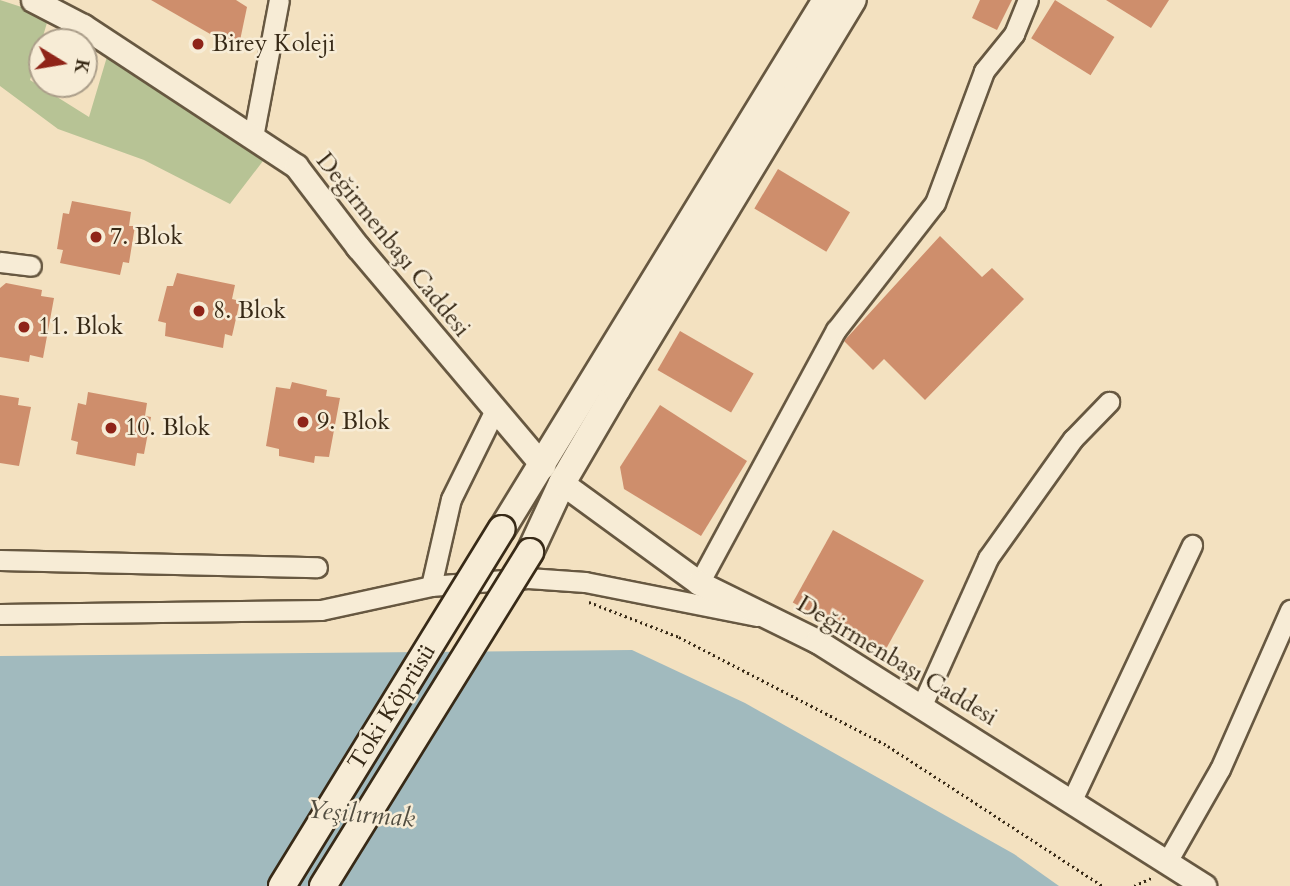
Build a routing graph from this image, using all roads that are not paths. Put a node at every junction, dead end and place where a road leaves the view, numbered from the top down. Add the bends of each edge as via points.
1 (33, 0) edge
2 (279, 0) edge
3 (826, 0) edge
4 (853, 0) edge
5 (1028, 0) edge
6 (253, 137) junction
7 (0, 262) edge
8 (31, 266) dead end
9 (1109, 402) dead end
10 (495, 410) junction
11 (552, 474) junction
12 (1192, 545) dead end
13 (0, 560) edge
14 (317, 567) dead end
15 (699, 583) junction
16 (430, 586) junction
17 (1290, 610) edge
18 (0, 614) edge
19 (779, 620) junction
20 (922, 705) junction
21 (1072, 800) junction
22 (1168, 860) junction
23 (282, 886) edge
24 (323, 886) edge
25 (1204, 886) edge

1 - 6 street, Değirmenbaşı Caddesi via 83,26
2 - 6 street
3 - 11 main road
4 - 11 main road
5 - 15 street via 1014,34 984,71 935,203 836,330
6 - 10 street, Değirmenbaşı Caddesi via 296,166
7 - 8 street
9 - 20 street via 1073,439 988,558
10 - 11 street, Değirmenbaşı Caddesi
10 - 16 street via 451,499
11 - 15 street, Değirmenbaşı Caddesi
11 - 23 main road, Toki Köprüsü, bridge via 502,529
11 - 24 main road, bridge via 530,552
12 - 21 street
13 - 14 street
15 - 19 street, Değirmenbaşı Caddesi
16 - 18 street via 321,610
16 - 19 street via 528,578 585,582
17 - 22 street via 1220,769
19 - 20 street, Değirmenbaşı Caddesi
20 - 21 street, Değirmenbaşı Caddesi
21 - 22 street, Değirmenbaşı Caddesi
22 - 25 street, Değirmenbaşı Caddesi

